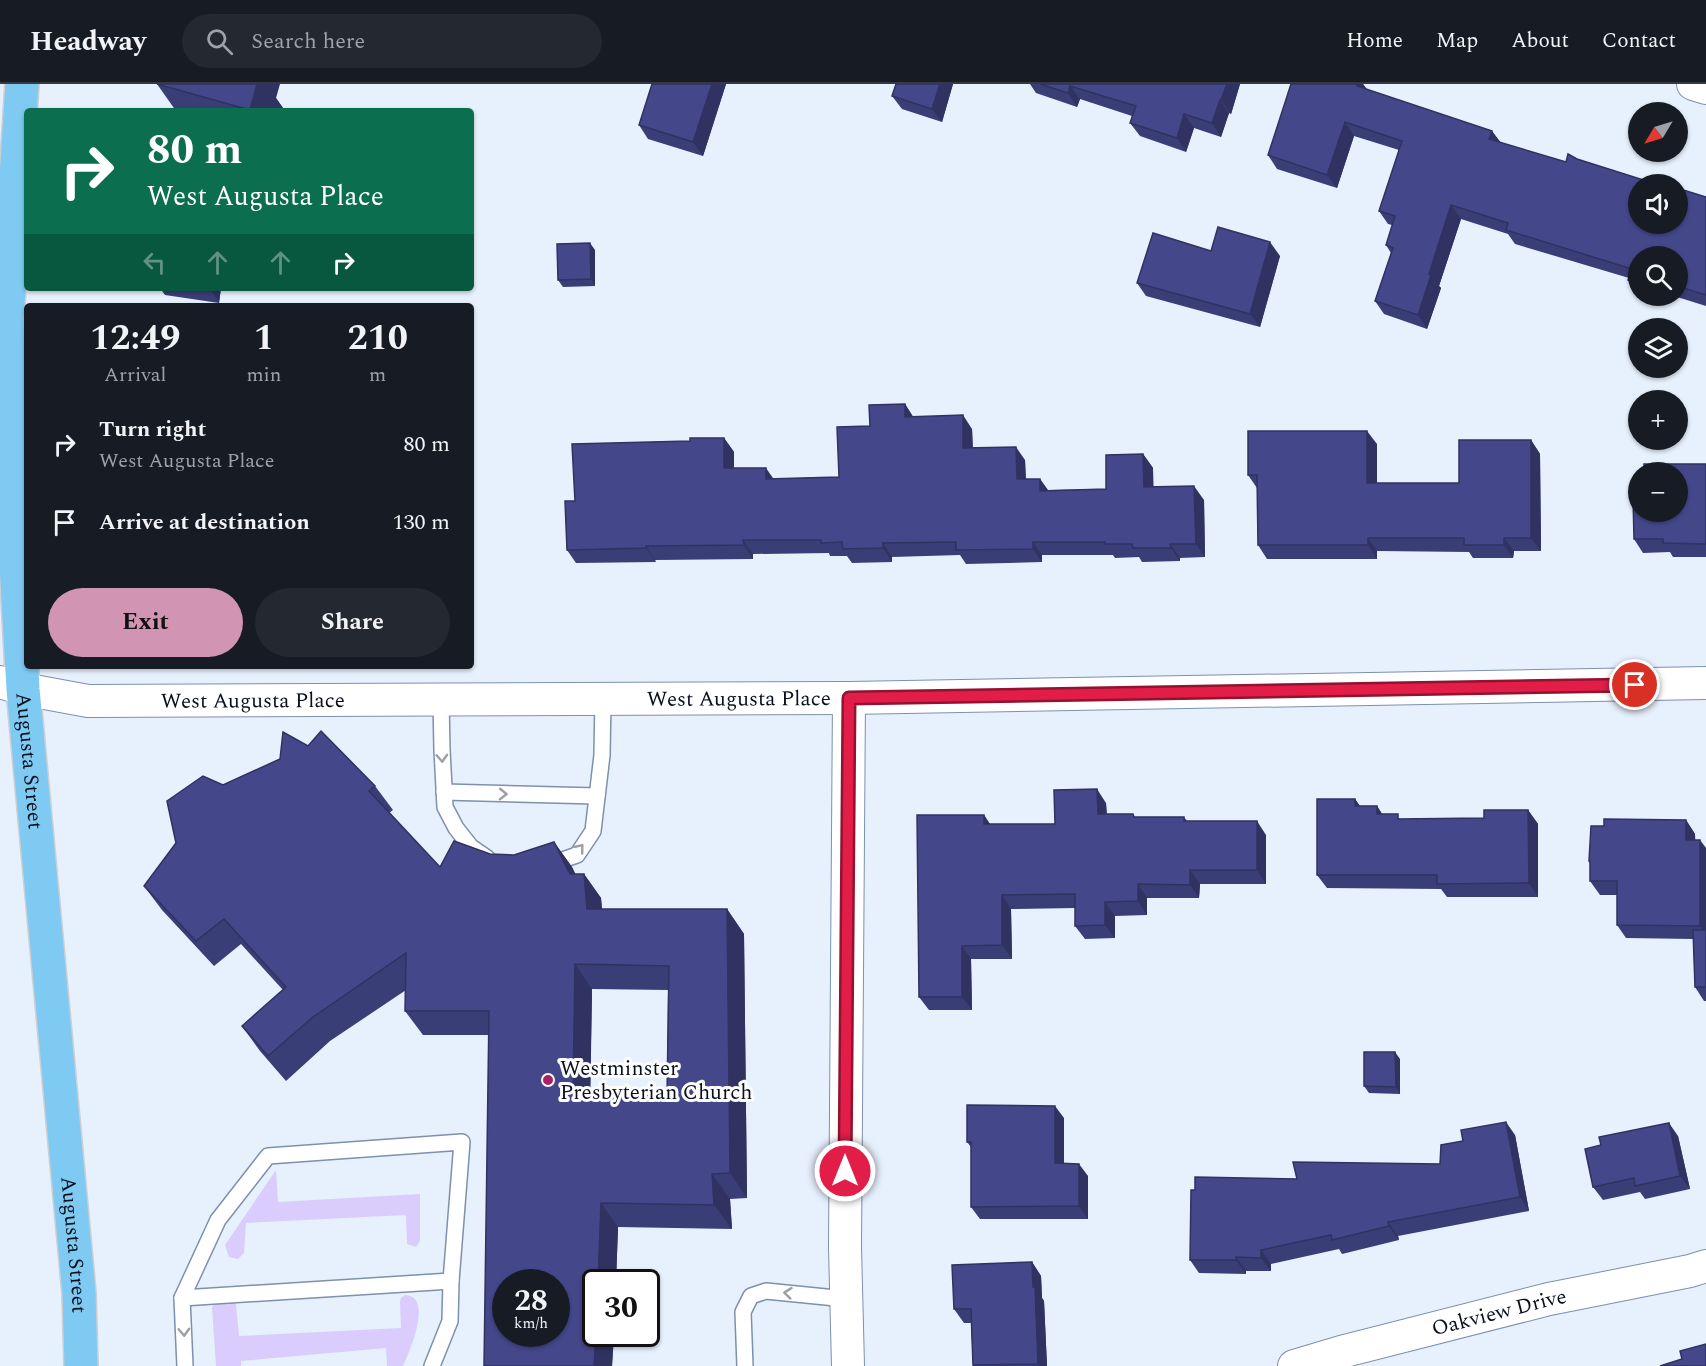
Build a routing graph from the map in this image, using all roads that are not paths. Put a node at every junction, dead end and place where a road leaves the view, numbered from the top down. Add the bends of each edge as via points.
1 (22, 84) edge
2 (1693, 84) edge
3 (1706, 88) edge
4 (1706, 684) edge
5 (12, 686) edge
6 (849, 698) junction
7 (603, 699) junction
8 (441, 700) junction
9 (444, 792) junction
10 (597, 796) junction
11 (497, 861) edge
12 (536, 866) edge
13 (1706, 1266) edge
14 (451, 1281) junction
15 (182, 1298) junction
16 (846, 1299) junction
17 (81, 1366) edge
18 (185, 1366) edge
19 (432, 1366) edge
20 (746, 1366) edge
21 (848, 1366) edge
22 (1294, 1366) edge

1 - 5 main road, Augusta Street via 7,319
2 - 3 street
4 - 6 street, West Augusta Place
5 - 8 street, West Augusta Place via 88,701
5 - 17 main road, Augusta Street via 79,1293
6 - 7 street, West Augusta Place
6 - 16 street
7 - 8 street, West Augusta Place
7 - 10 lane
8 -> 9 lane
9 -> 10 lane
9 - 11 lane via 445,807 456,828 471,847
12 -> 10 lane via 577,855 593,831
13 - 22 street, Oakview Drive via 1549,1299
14 - 15 lane
14 - 15 lane via 462,1142 268,1156 218,1220
14 - 19 lane via 450,1322
15 -> 18 lane
16 -> 20 lane via 766,1291 751,1296 743,1312
16 - 21 street

